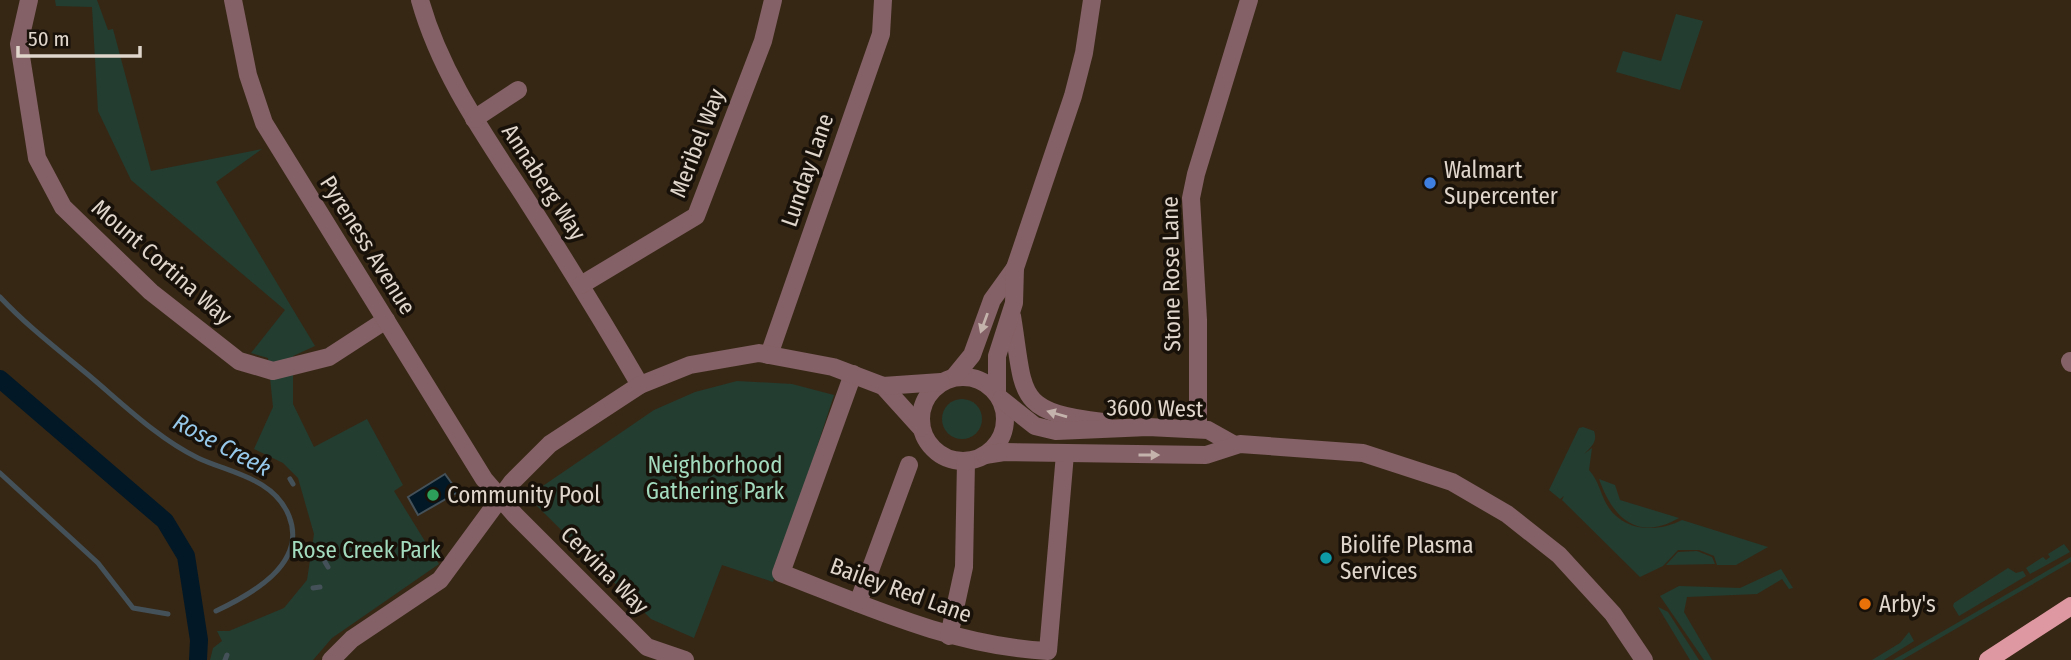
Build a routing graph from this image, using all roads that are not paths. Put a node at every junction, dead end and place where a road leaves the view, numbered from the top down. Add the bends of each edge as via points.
1 (29, 0) edge
2 (233, 0) edge
3 (419, 0) edge
4 (773, 0) edge
5 (883, 0) edge
6 (1092, 0) edge
7 (1249, 0) edge
8 (518, 90) dead end
9 (474, 119) junction
10 (1015, 268) junction
11 (581, 285) junction
12 (1011, 312) junction
13 (386, 320) junction
14 (769, 355) junction
15 (853, 374) junction
16 (948, 380) junction
17 (640, 385) junction
18 (883, 386) junction
19 (999, 396) junction
20 (1148, 427) junction
21 (921, 428) junction
22 (1198, 429) junction
23 (1233, 444) junction
24 (1065, 454) junction
25 (985, 455) junction
26 (966, 461) junction
27 (909, 465) dead end
28 (500, 499) junction
29 (858, 603) junction
30 (2071, 606) edge
31 (949, 636) junction
32 (643, 653) edge
33 (331, 660) edge
34 (685, 660) edge
35 (1644, 660) edge
36 (1988, 660) edge

1 - 13 street, Mount Cortina Way via 19,44 37,158 63,207 151,292 239,361 273,371 329,357
2 - 13 street, Pyreness Avenue via 248,75 264,123
3 - 9 street, Annaberg Way via 451,83
4 - 11 street, Meribel Way via 763,41 695,216
5 - 14 street, Lunday Lane via 881,34
6 - 10 street via 1073,96
7 - 22 street, Stone Rose Lane via 1191,198
8 - 9 street
9 - 11 street, Annaberg Way
10 - 12 street
10 -> 16 street via 992,300 972,355
11 - 17 street, Annaberg Way
12 - 19 street via 997,356
20 -> 12 street via 1055,415 1036,407 1021,384
13 - 28 street, Pyreness Avenue
14 - 15 street
14 - 17 street via 690,365
15 - 18 street
15 - 29 street, Bailey Red Lane via 781,573
16 - 18 street
16 - 19 street via 970,377 985,382
16 - 21 street via 928,394 921,410
17 - 28 street via 550,444
18 - 21 street
19 - 20 street, 3600 West via 1035,426 1056,431
19 - 25 street via 1005,424 1002,436
20 - 22 street, 3600 West
21 - 26 street via 935,451
22 - 23 street, 3600 West
24 -> 23 street, 3600 West via 1206,455
23 - 35 street via 1363,453 1452,482 1507,514 1559,555 1612,614
24 - 25 street, 3600 West
24 - 31 street, Bailey Red Lane via 1048,651
25 - 26 street
26 - 31 street via 964,567
27 - 29 street
28 - 32 street, Cervina Way
28 - 33 street via 440,580 352,639
29 - 31 street, Bailey Red Lane
30 - 36 main road
32 - 34 street, Cervina Way

